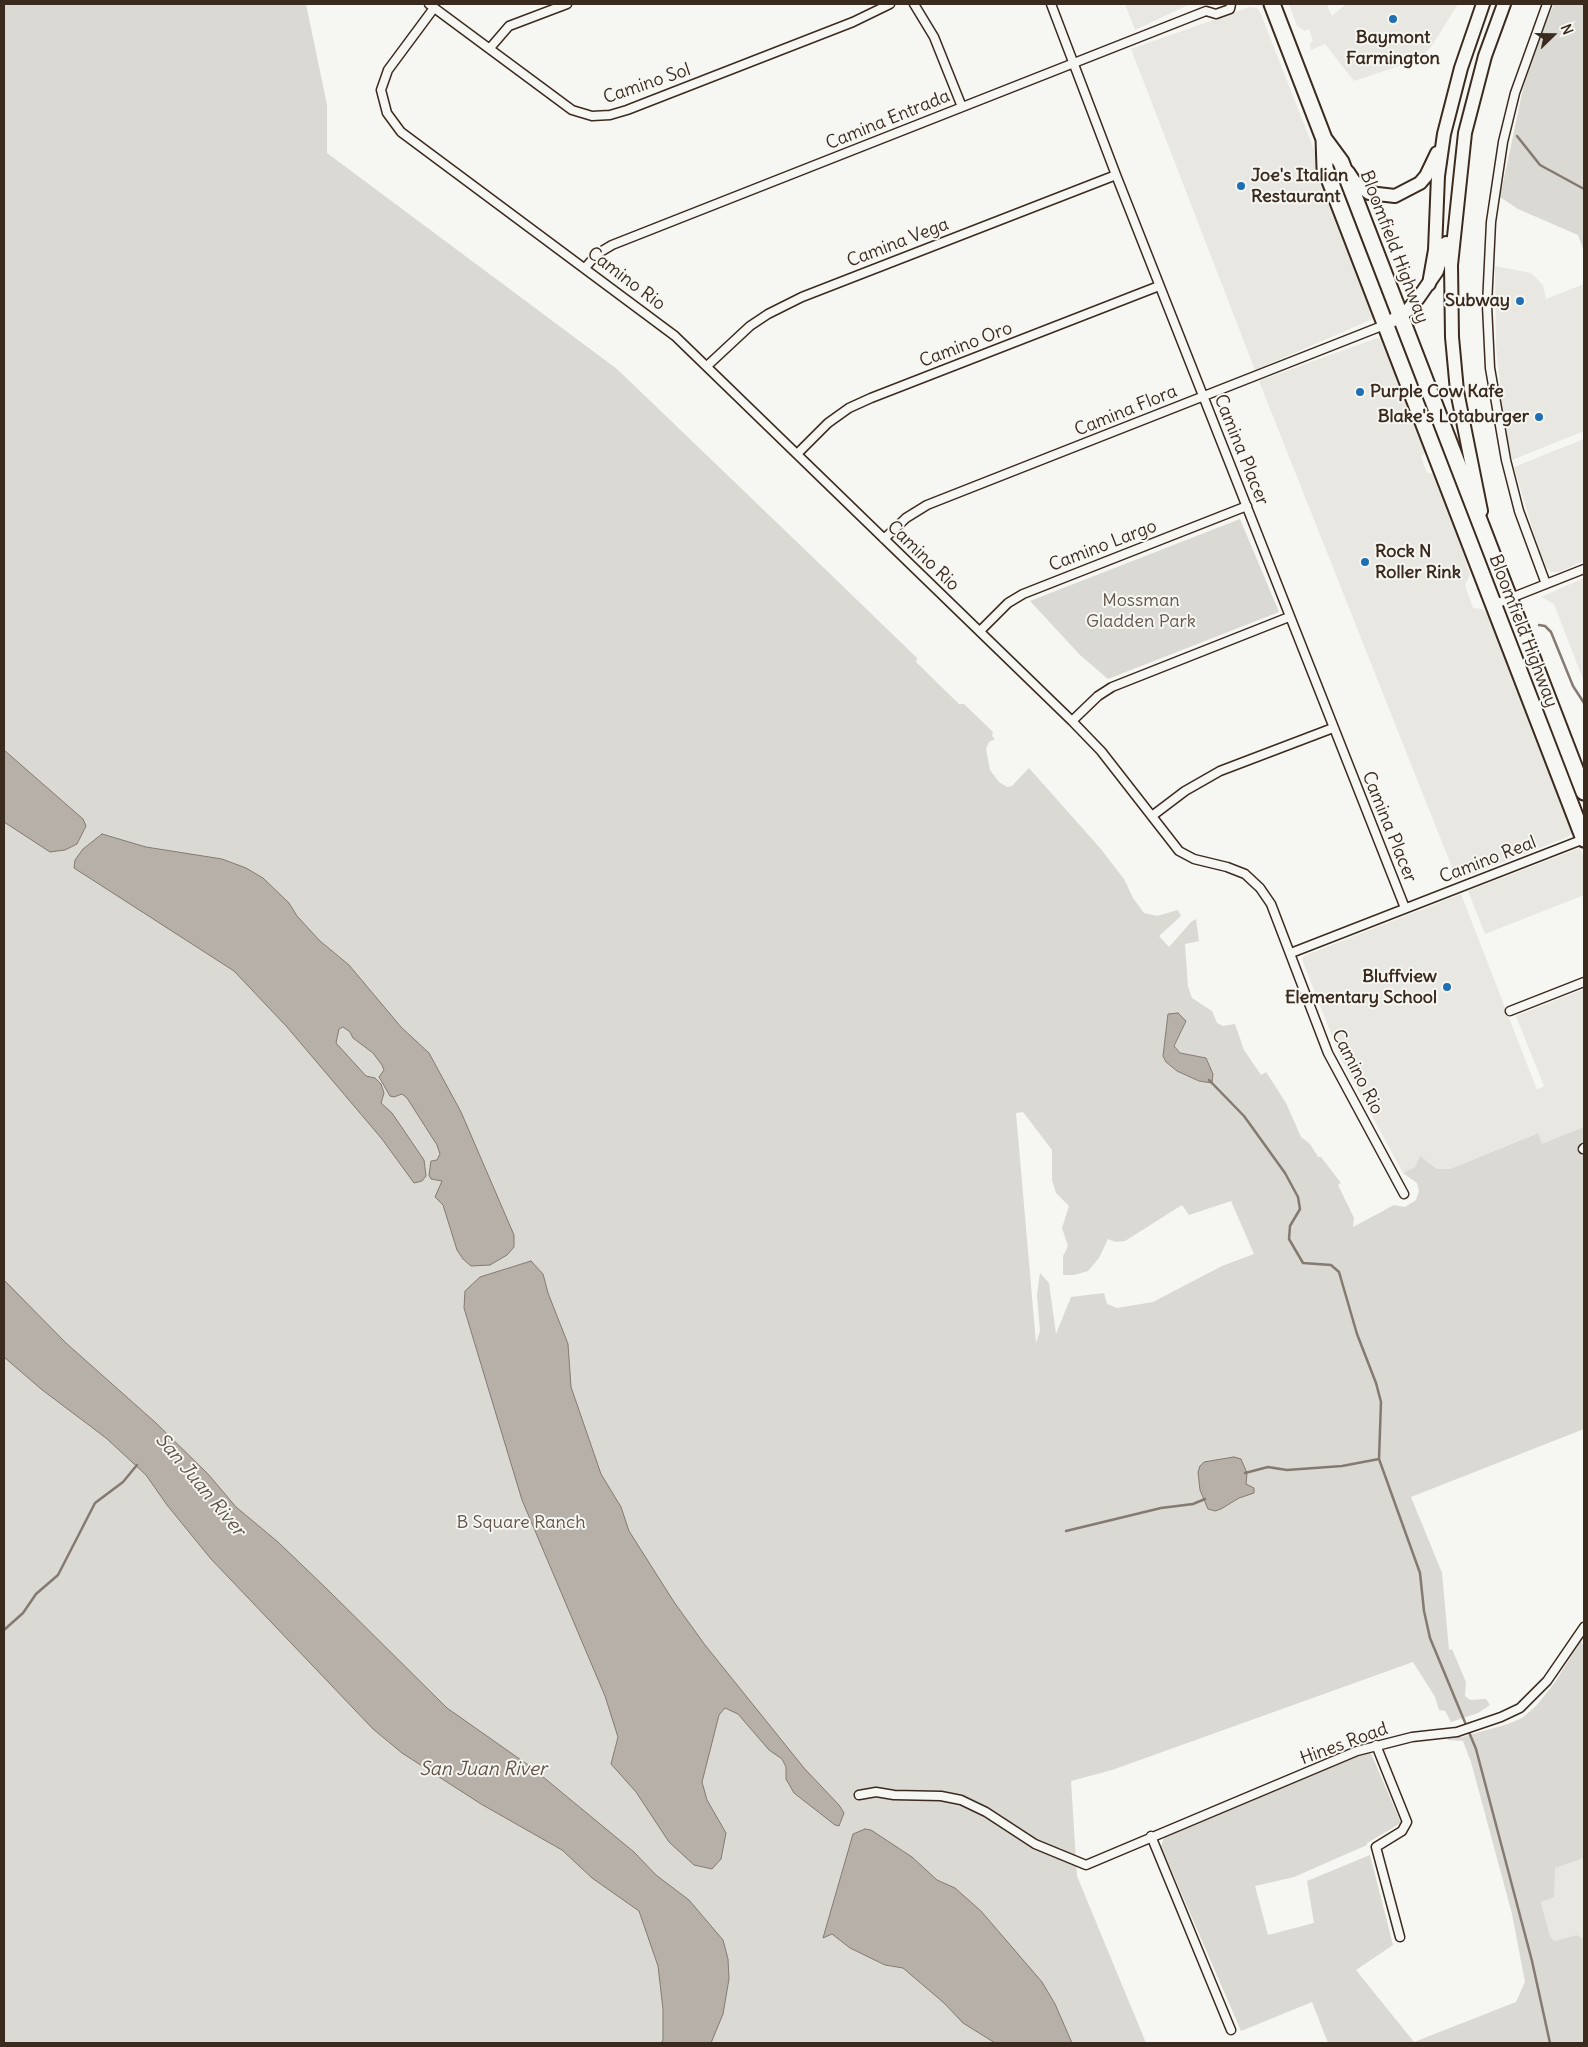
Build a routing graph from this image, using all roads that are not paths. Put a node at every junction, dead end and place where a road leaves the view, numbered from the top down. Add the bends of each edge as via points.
1 (567, 4) edge
2 (890, 4) edge
3 (914, 4) edge
4 (1051, 4) edge
5 (1231, 4) edge
6 (1272, 4) edge
7 (1483, 4) edge
8 (1504, 4) edge
9 (1547, 4) edge
10 (431, 6) edge
11 (1209, 7) edge
12 (490, 48) junction
13 (1073, 63) junction
14 (962, 107) junction
15 (1444, 134) junction
16 (1324, 139) junction
17 (1462, 149) junction
18 (1341, 162) junction
19 (1116, 175) junction
20 (585, 268) junction
21 (1429, 284) junction
22 (1160, 286) junction
23 (1401, 315) junction
24 (1387, 324) junction
25 (707, 366) junction
26 (1203, 396) junction
27 (797, 454) junction
28 (1247, 506) junction
29 (884, 539) junction
30 (1491, 547) junction
31 (1584, 569) edge
32 (1546, 584) junction
33 (1510, 598) junction
34 (1493, 605) junction
35 (1289, 617) junction
36 (980, 632) junction
37 (1072, 721) junction
38 (1333, 728) junction
39 (1584, 792) edge
40 (1152, 816) junction
41 (1584, 839) edge
42 (1405, 908) junction
43 (1290, 952) junction
44 (1584, 982) edge
45 (1510, 1011) dead end
46 (1404, 1194) dead end
47 (1584, 1627) edge
48 (1376, 1745) junction
49 (859, 1795) dead end
50 (1151, 1836) junction
51 (1400, 1937) dead end
52 (1232, 2030) dead end

1 - 12 street via 509,26
2 - 12 street, Camino Sol via 853,22 610,116 592,116 572,110
3 - 14 street via 934,37
4 - 13 street, Camina Placer
5 - 11 street, Camina Entrada via 1230,9 1216,14
6 - 16 highway
7 - 15 main road via 1461,68
8 - 17 main road via 1476,86
9 - 32 street via 1515,93 1502,148 1490,222 1487,304 1491,375 1506,460 1526,534
10 - 12 street, Camino Sol
10 - 20 street, Camino Rio via 388,70 381,90 387,113 401,132
11 - 13 street, Camina Entrada
13 - 14 street, Camina Entrada
13 - 19 street, Camina Placer
14 - 20 street, Camina Entrada via 612,245 597,254
15 - 18 main road via 1426,176 1400,194 1370,193 1354,181
15 - 21 main road via 1438,176 1435,250
16 - 18 highway, Bloomfield Highway
16 - 24 highway, Bloomfield Highway via 1325,168
17 - 21 main road via 1444,255
17 - 30 main road via 1451,265 1452,337 1462,420
18 - 23 highway, Bloomfield Highway
19 - 22 street, Camina Placer
19 - 25 street, Camina Vega via 802,296 750,326
20 - 25 street, Camino Rio via 661,324
21 - 23 main road
22 - 26 street, Camina Placer
22 - 27 street, Camino Oro via 864,401 828,423
23 - 24 main road
23 - 30 highway, Bloomfield Highway
24 - 26 street, Camina Flora
24 - 34 highway, Bloomfield Highway
25 - 27 street, Camino Rio
26 - 28 street, Camina Placer
26 - 29 street, Camina Flora via 927,505 906,518
27 - 29 street, Camino Rio
28 - 35 street, Camina Placer
28 - 36 street, Camino Largo via 1030,591 1008,603
29 - 36 street, Camino Rio
30 - 33 highway, Bloomfield Highway
31 - 32 street
32 - 33 street
33 - 34 street
33 - 39 highway, Bloomfield Highway
34 - 41 highway, Bloomfield Highway
35 - 37 street via 1112,686
35 - 38 street, Camina Placer
36 - 37 street, Camino Rio
37 - 40 street, Camino Rio via 1101,751
38 - 40 street via 1220,771 1185,791
38 - 42 street, Camina Placer
40 - 43 street, Camino Rio via 1179,850 1194,860 1246,874 1270,904
41 - 42 street, Camino Real
42 - 43 street, Camino Real
43 - 46 street, Camino Rio via 1328,1053
44 - 45 street
47 - 48 street, Hines Road via 1548,1681 1520,1708 1458,1732
48 - 50 street, Hines Road
48 - 51 street via 1407,1822 1402,1831 1376,1846
49 - 50 street, Hines Road via 870,1792 960,1800 986,1812 1035,1844 1086,1865
50 - 52 street

